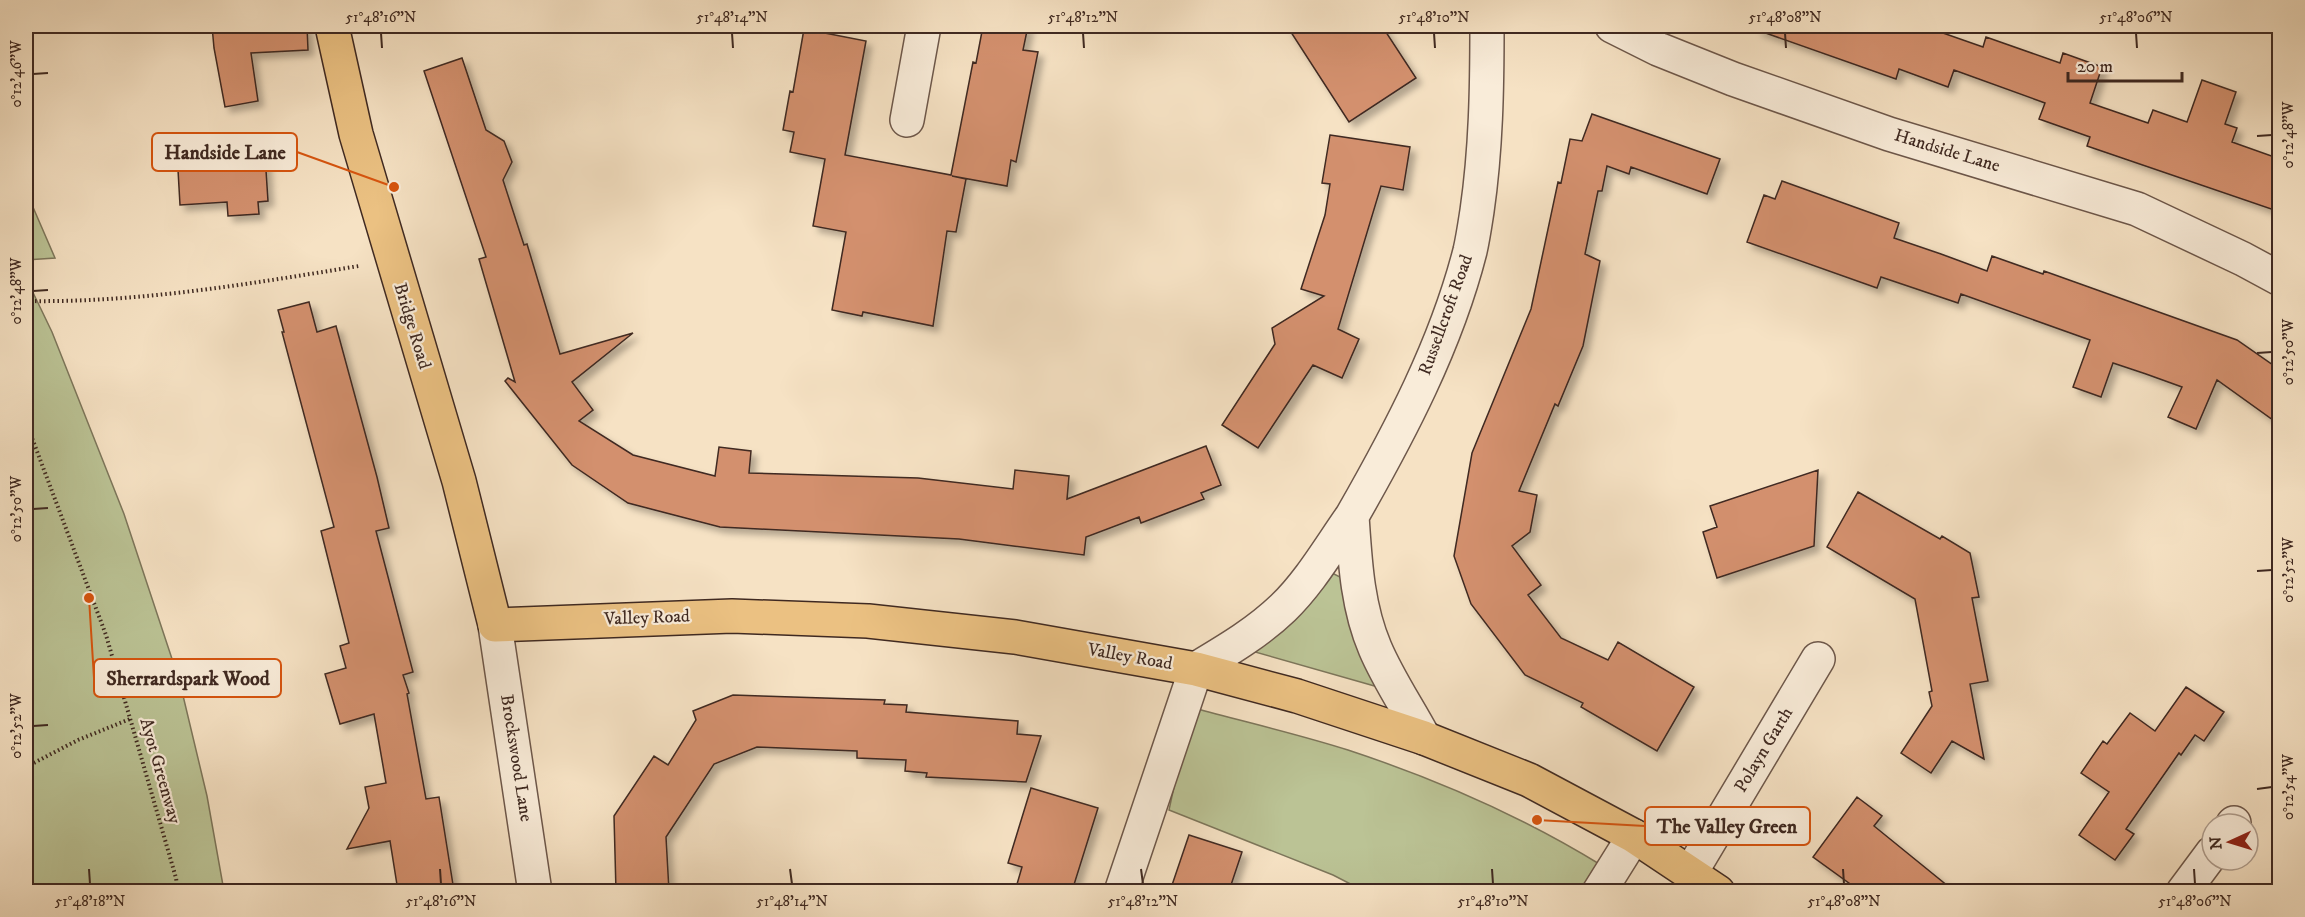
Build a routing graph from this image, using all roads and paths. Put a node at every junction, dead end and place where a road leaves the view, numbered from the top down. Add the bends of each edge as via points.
1 (332, 26) edge
2 (924, 26) edge
3 (1487, 26) edge
4 (1612, 26) edge
5 (907, 120) dead end
6 (392, 259) junction
7 (2280, 279) edge
8 (26, 302) edge
9 (26, 422) edge
10 (1352, 516) junction
11 (495, 625) junction
12 (1818, 659) dead end
13 (1196, 669) junction
14 (130, 719) junction
15 (1424, 738) junction
16 (26, 767) edge
17 (1634, 836) junction
18 (2200, 869) edge
19 (26, 872) edge
20 (1691, 872) junction
21 (32, 891) edge
22 (178, 891) edge
23 (535, 891) edge
24 (1121, 891) edge
25 (1599, 891) edge
26 (1718, 891) edge
27 (2183, 891) edge

1 - 6 main road, Bridge Road via 356,134
2 - 5 street
3 - 10 street, Russellcroft Road via 1484,166 1470,250 1448,322 1411,409
4 - 7 street, Handside Lane via 1733,80 1889,134 2137,209
6 - 8 path via 257,283 81,302
6 - 11 main road, Bridge Road via 459,481
9 - 14 path, Ayot Greenway via 106,635
10 - 13 street, Russellcroft Road via 1284,608 1254,634
10 - 15 street via 1355,570 1374,647
11 - 13 main road, Valley Road via 732,615 868,621 1015,637
11 - 23 street, Brockswood Lane
12 - 20 street, Polayn Garth
13 - 15 main road, Valley Road via 1297,696
13 - 24 street
14 - 16 path
14 - 22 path, Ayot Greenway
15 - 17 main road, Valley Road via 1529,780
17 - 20 main road, Valley Road
17 - 25 street
18 - 27 street
19 - 21 path
20 - 26 main road, Valley Road

